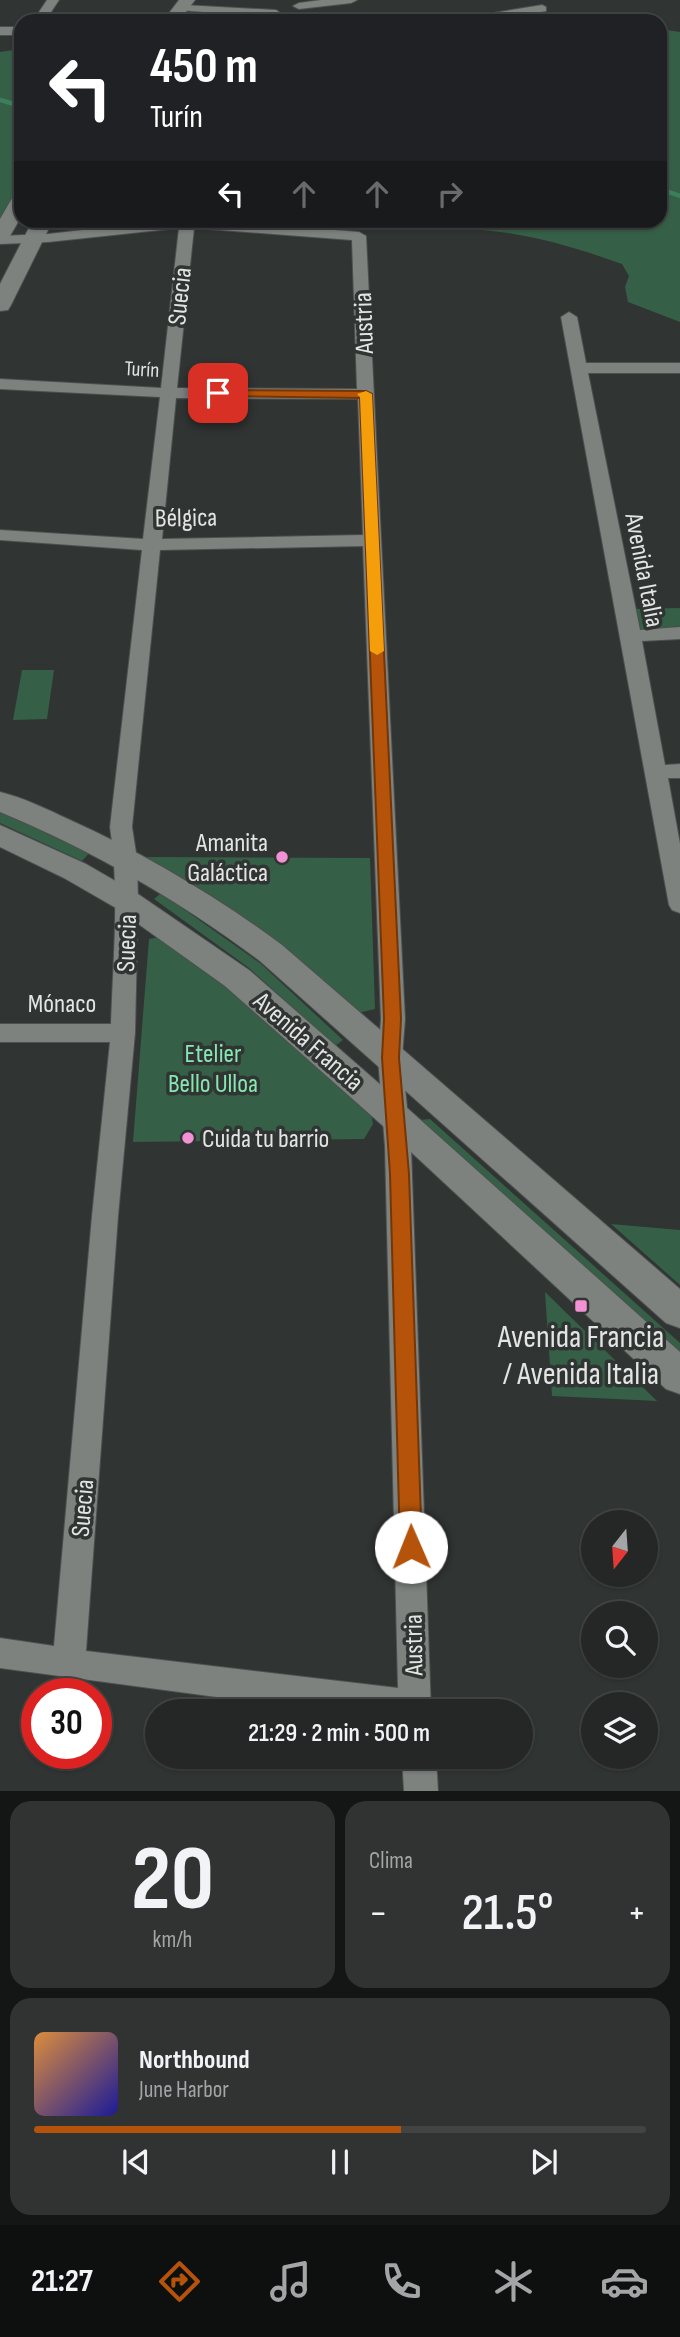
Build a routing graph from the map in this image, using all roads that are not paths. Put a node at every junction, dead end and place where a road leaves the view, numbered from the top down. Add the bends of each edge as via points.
1 (351, 0) edge
2 (328, 1) edge
3 (185, 4) edge
4 (543, 10) edge
5 (289, 13) edge
6 (516, 14) edge
7 (14, 211) edge
8 (81, 228) edge
9 (186, 228) edge
10 (253, 228) edge
11 (38, 230) edge
12 (0, 238) edge
13 (0, 304) edge
14 (569, 317) dead end
15 (580, 368) junction
16 (680, 368) edge
17 (0, 384) edge
18 (169, 393) junction
19 (366, 394) junction
20 (0, 535) edge
21 (372, 540) junction
22 (153, 545) junction
23 (680, 634) edge
24 (631, 636) junction
25 (680, 771) edge
26 (656, 772) junction
27 (0, 801) edge
28 (0, 835) edge
29 (126, 859) junction
30 (127, 901) junction
31 (680, 905) edge
32 (0, 1033) edge
33 (123, 1033) junction
34 (390, 1058) junction
35 (394, 1116) junction
36 (680, 1312) edge
37 (680, 1377) edge
38 (0, 1653) edge
39 (69, 1664) junction
40 (337, 1699) edge
41 (414, 1699) edge
42 (420, 1769) edge
43 (422, 1791) edge

1 - 2 street
2 - 5 street
3 - 5 street
4 - 6 street
7 - 12 main road
8 - 11 street
9 - 18 street, Suecia
10 - 19 street, Austria via 359,236
11 - 12 street
11 - 13 main road
14 - 15 street, Avenida Italia
15 - 16 street
15 - 24 street, Avenida Italia
17 - 18 street, Turín
18 - 19 street, Turín
18 - 22 street, Suecia
19 - 21 street, Austria
20 - 22 street, Bélgica
21 - 22 street, Bélgica
21 - 34 street, Austria via 393,1019
22 - 29 street, Suecia via 121,827
23 - 24 street
24 - 26 street, Avenida Italia
25 - 26 street
26 - 31 street, Avenida Italia
27 - 29 main road, Avenida Francia
28 - 30 main road, Avenida Francia
29 - 30 street, Suecia
29 - 34 main road, Avenida Francia via 176,887 272,955
30 - 33 street, Suecia
30 - 35 main road, Avenida Francia via 237,978
32 - 33 street, Mónaco
33 - 39 street, Suecia
34 - 35 street, Austria
34 - 36 main road, Avenida Francia
35 - 37 main road, Avenida Francia
35 - 41 street, Austria via 408,1415
38 - 39 street
39 - 40 street
42 - 43 street

